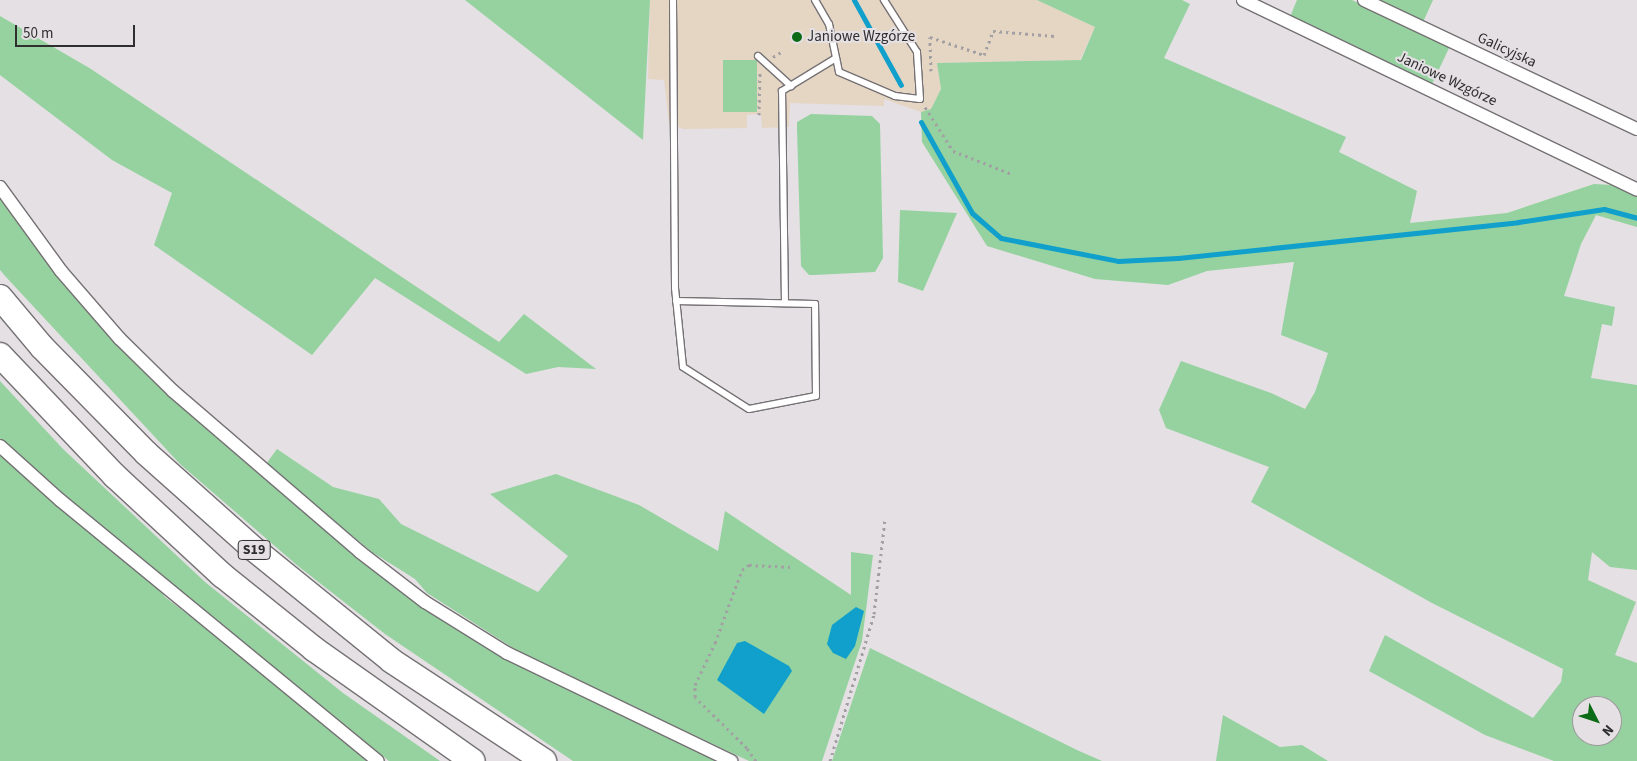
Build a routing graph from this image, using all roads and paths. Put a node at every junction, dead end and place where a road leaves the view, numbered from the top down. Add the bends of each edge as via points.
1 (673, 0) edge
2 (815, 0) edge
3 (884, 0) edge
4 (1243, 0) edge
5 (1364, 0) edge
6 (985, 34) dead end
7 (1056, 36) dead end
8 (991, 37) junction
9 (783, 51) dead end
10 (758, 56) dead end
11 (836, 58) junction
12 (764, 62) junction
13 (931, 73) dead end
14 (791, 86) junction
15 (920, 99) junction
16 (759, 115) dead end
17 (1637, 129) edge
18 (1012, 174) dead end
19 (0, 187) edge
20 (1637, 190) edge
21 (0, 297) edge
22 (676, 301) junction
23 (785, 303) junction
24 (0, 355) edge
25 (0, 446) edge
26 (885, 519) dead end
27 (792, 567) dead end
28 (378, 761) edge
29 (472, 761) edge
30 (544, 761) edge
31 (731, 761) edge
32 (756, 761) edge
33 (830, 761) edge

1 - 22 lane
2 - 11 lane via 829,24
3 - 15 lane via 917,52
4 - 20 street, Janiowe Wzgórze
5 - 17 street, Galicyjska
6 - 8 path
7 - 8 path via 993,30
8 - 13 path via 984,55 930,37
9 - 12 path
10 - 12 lane
11 - 14 lane
11 - 15 lane via 840,72 854,80 895,96
12 - 14 lane
12 - 16 path via 760,65
14 - 23 lane via 782,91
15 - 18 path via 953,151
19 - 31 street via 62,270 120,339 173,391 360,552 425,602 507,653
21 - 30 highway, S19 via 42,348 146,453 255,550 392,661
22 - 23 lane
22 - 23 lane via 683,367 749,409 816,396 815,304
24 - 29 highway, S19 via 115,476 222,575 322,655
25 - 28 street via 60,500
26 - 33 path via 874,614
27 - 32 path via 749,565 742,570 715,643 694,686 695,697

